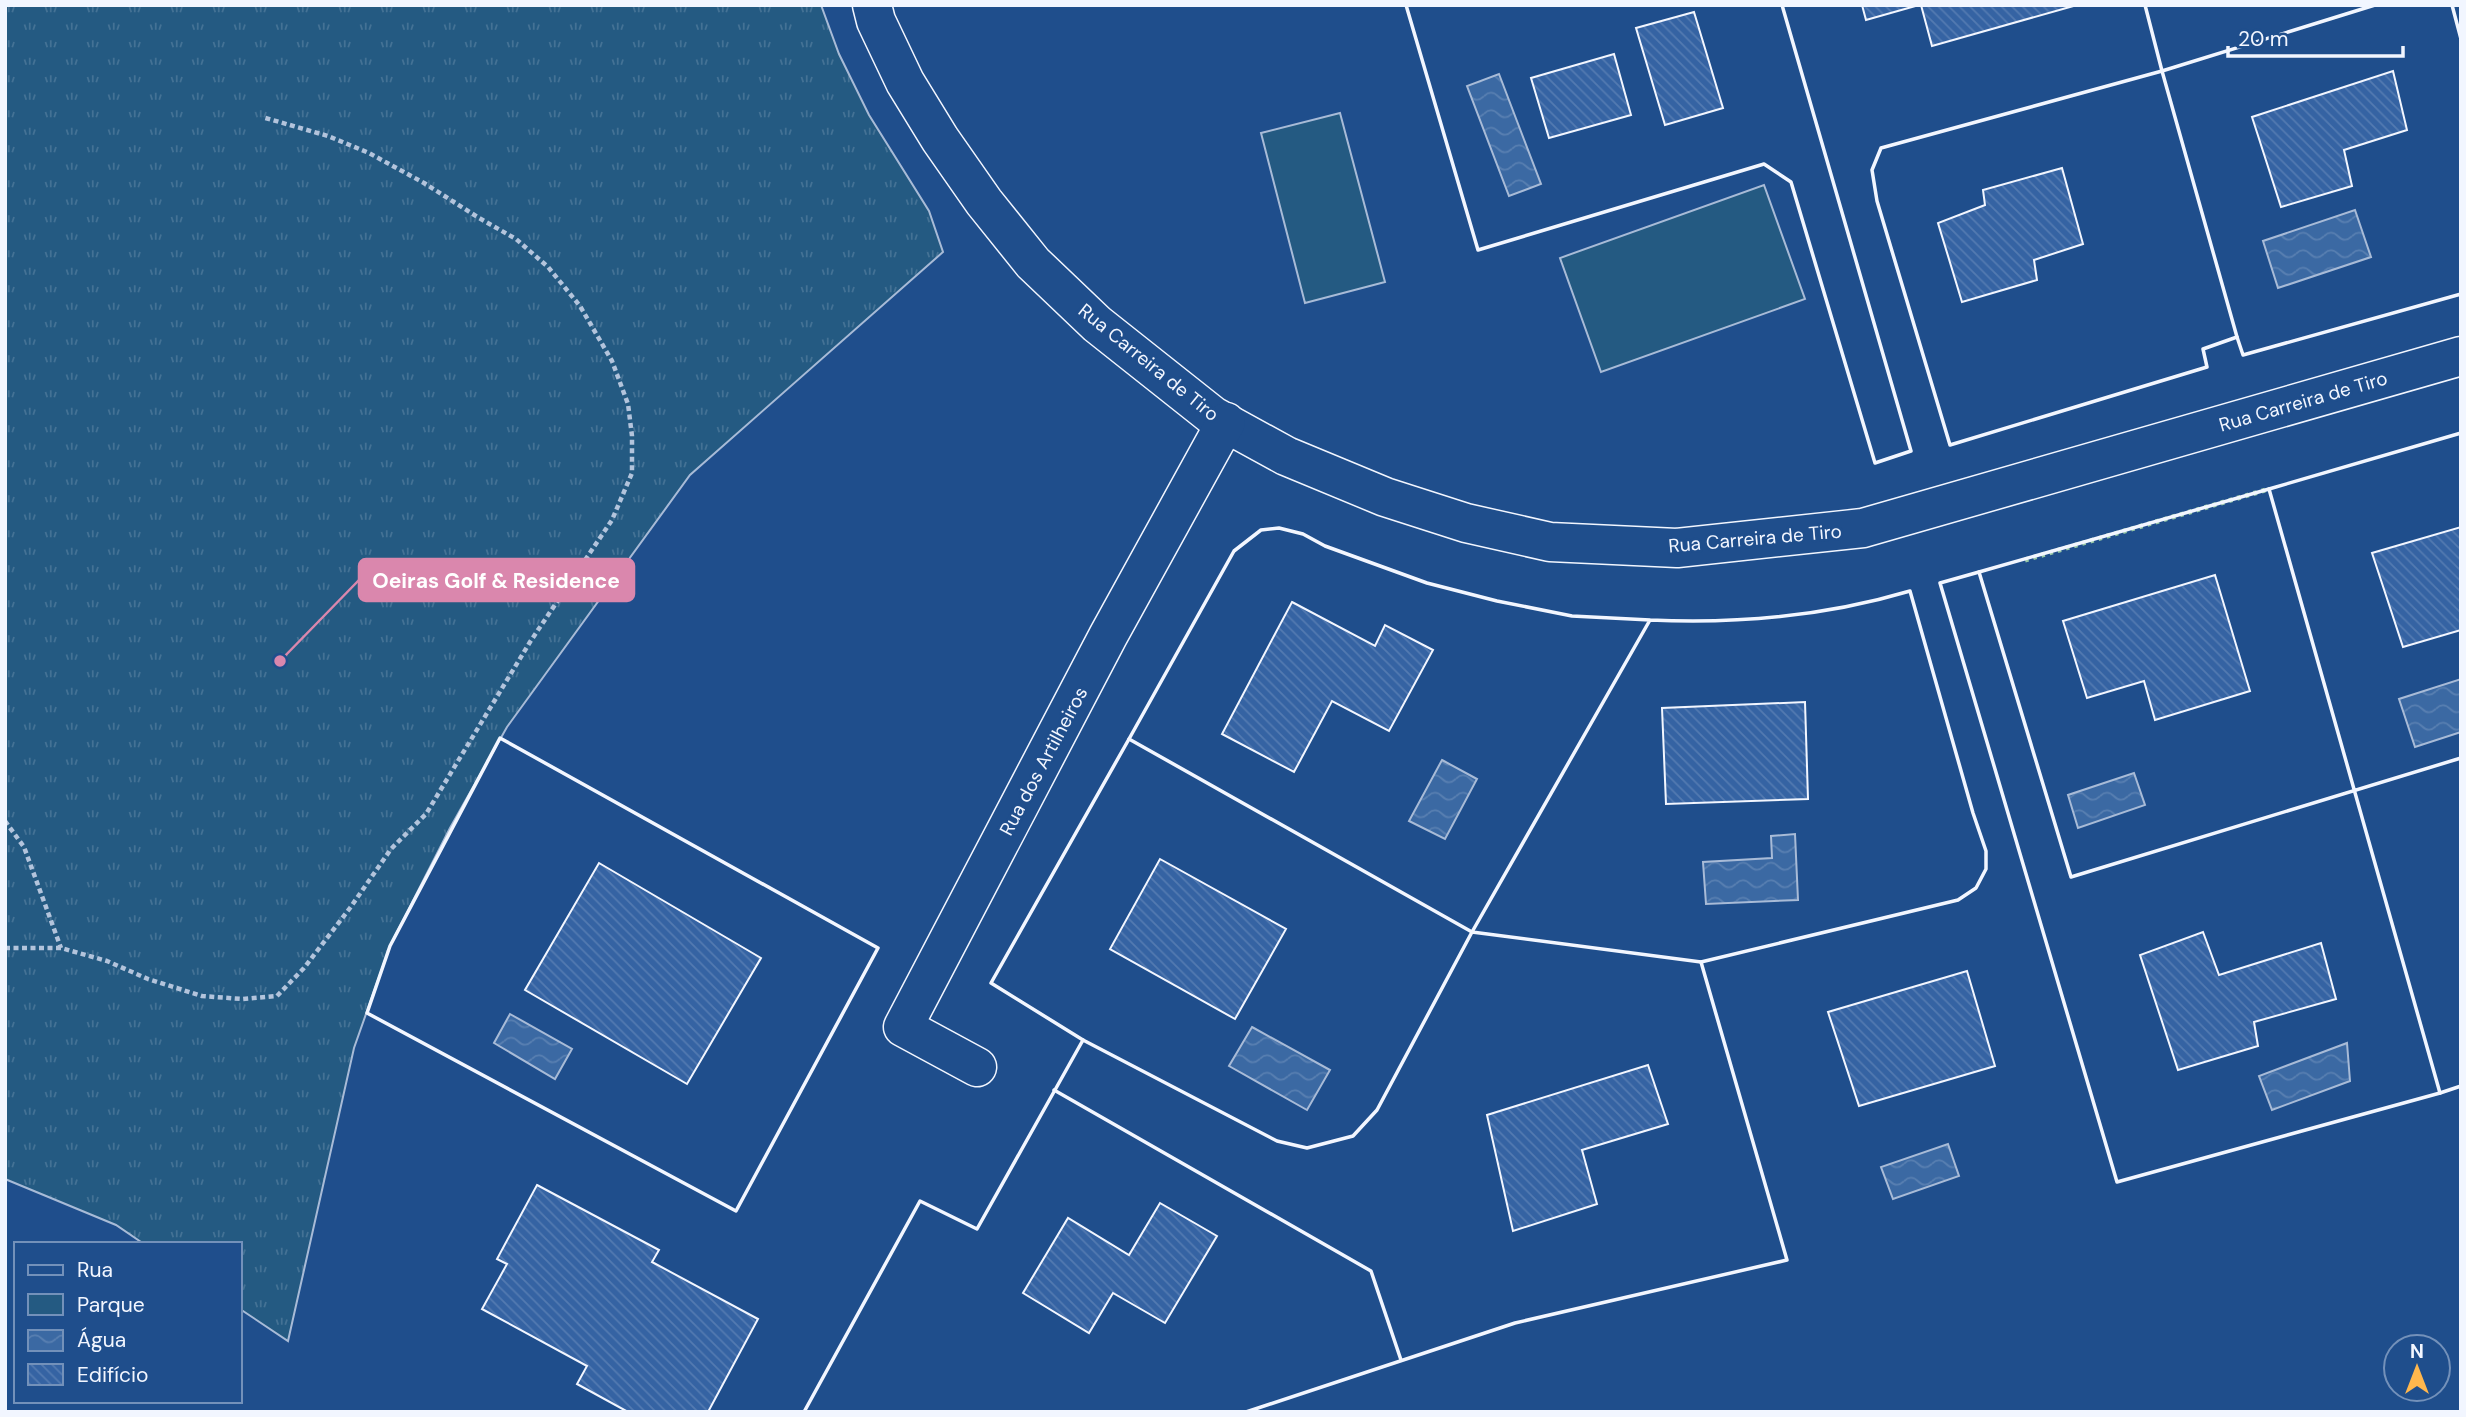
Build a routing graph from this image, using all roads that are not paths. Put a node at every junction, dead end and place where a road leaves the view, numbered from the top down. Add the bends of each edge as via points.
1 (872, 5) edge
2 (2461, 356) edge
3 (1226, 422) junction
4 (977, 1068) dead end

1 - 3 street, Rua Carreira de Tiro via 905,82 940,139 1033,263 1097,324
2 - 3 street, Rua Carreira de Tiro via 1863,528 1678,548 1550,542 1466,523 1311,467
3 - 4 street, Rua dos Artilheiros via 903,1027

